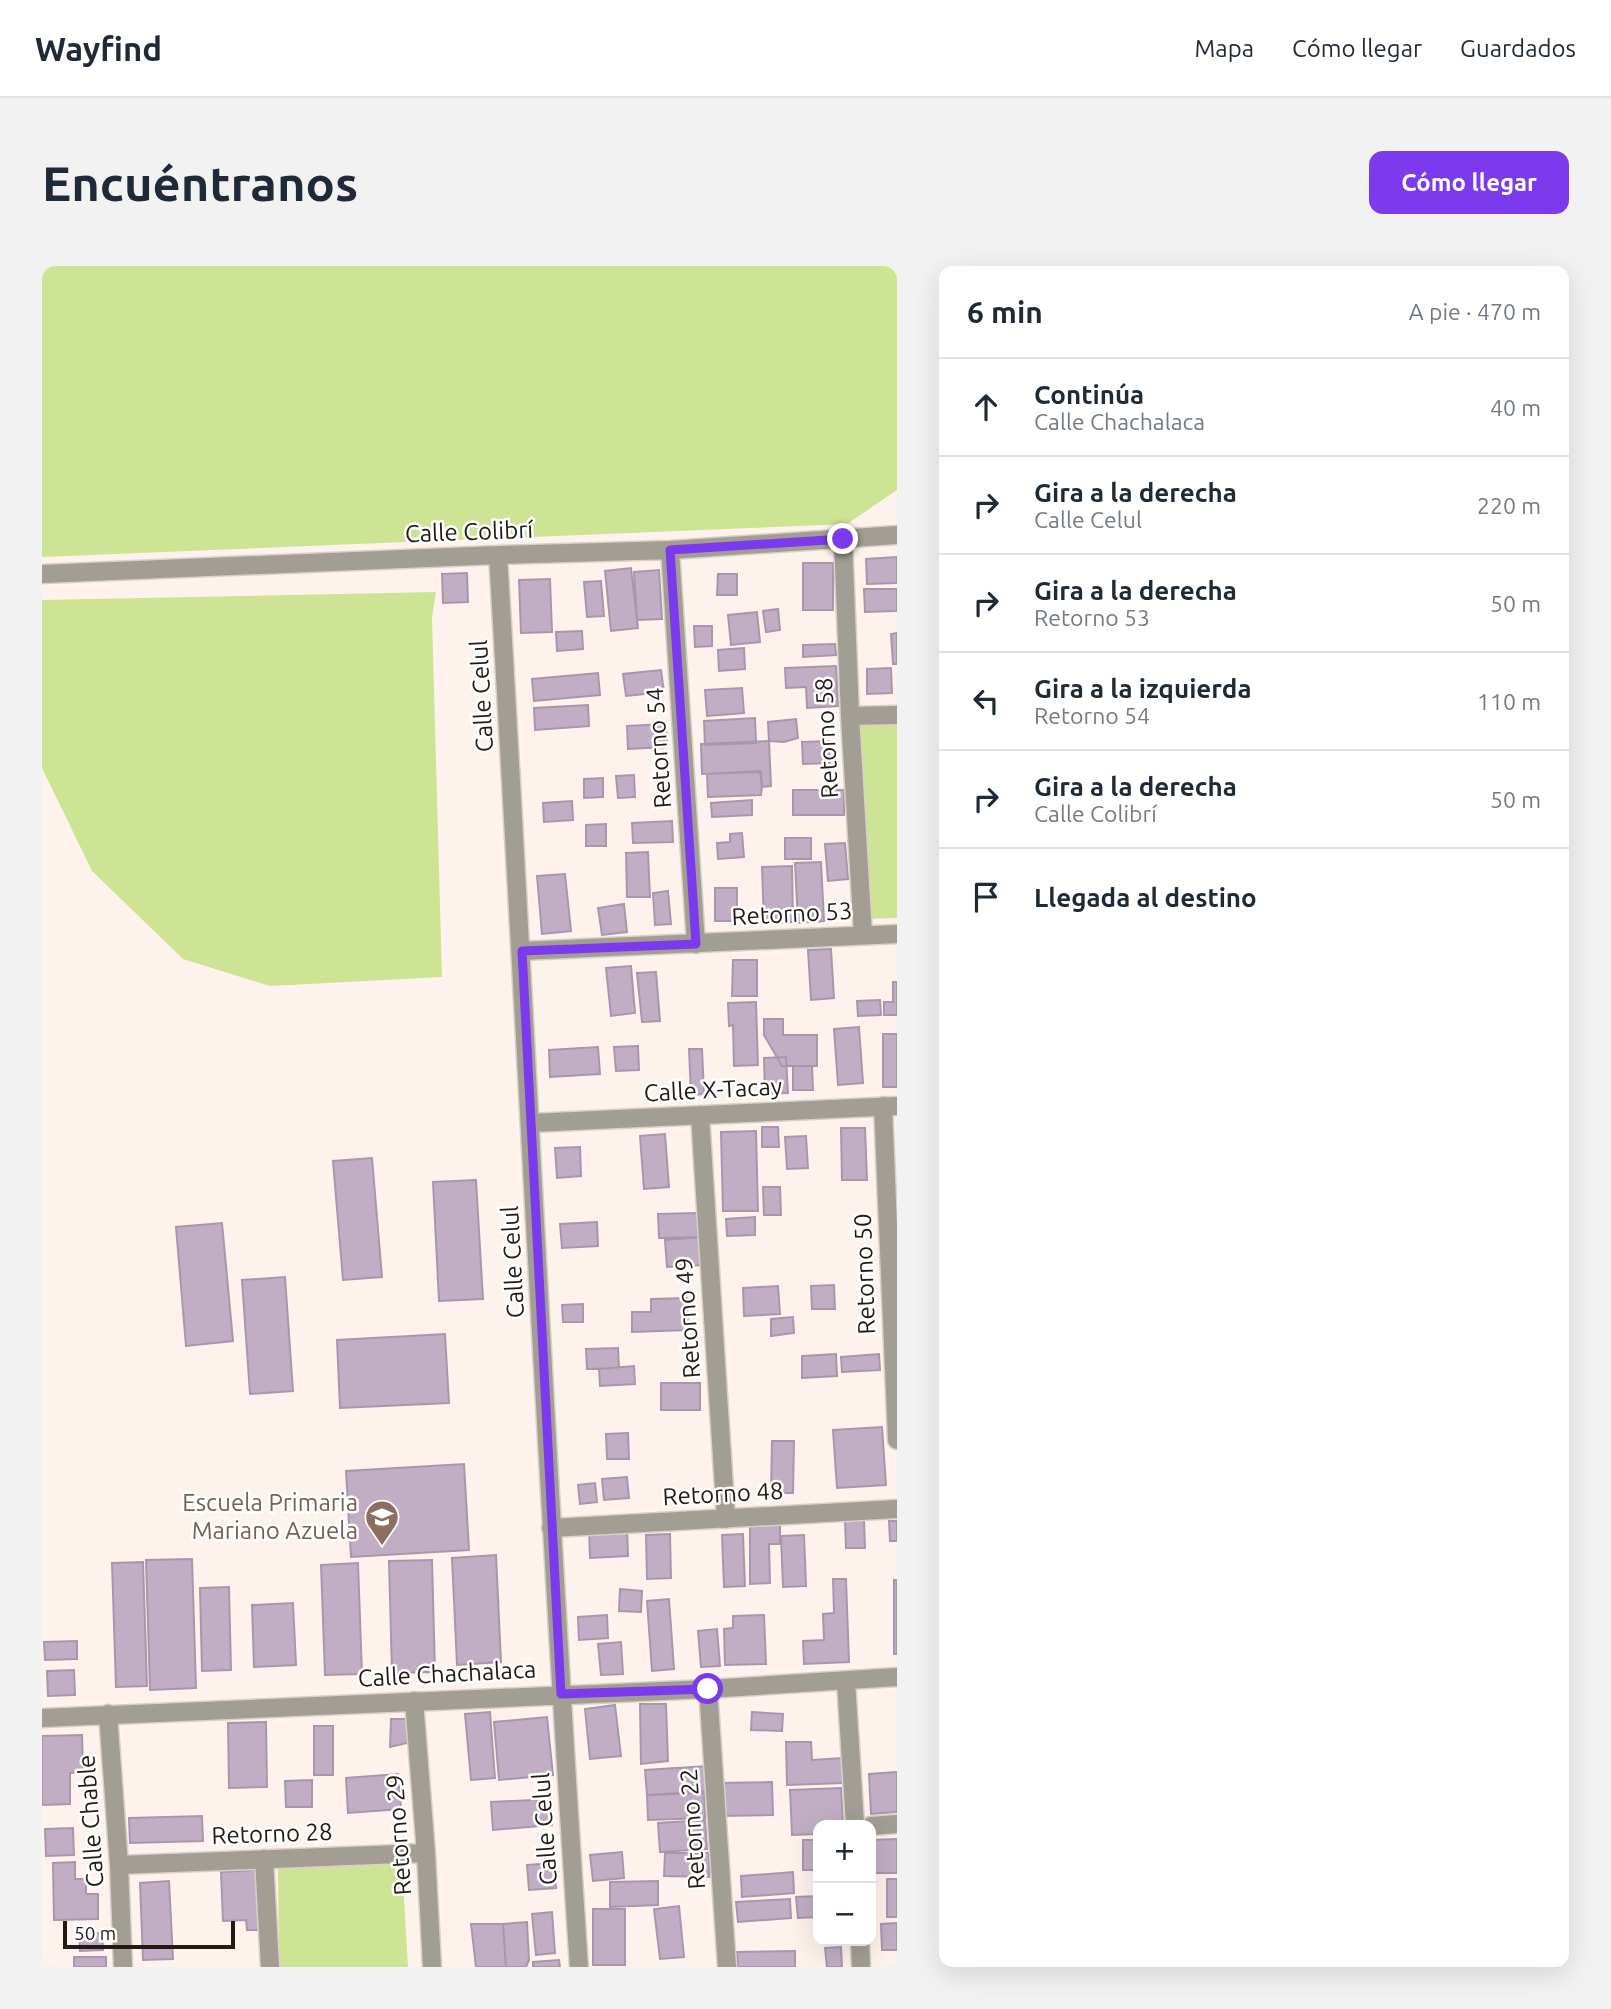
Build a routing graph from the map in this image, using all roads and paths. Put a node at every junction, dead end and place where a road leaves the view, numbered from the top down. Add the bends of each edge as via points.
1 (897, 536) edge
2 (843, 539) junction
3 (670, 550) junction
4 (498, 555) junction
5 (42, 574) edge
6 (897, 715) edge
7 (850, 716) junction
8 (897, 933) edge
9 (863, 934) junction
10 (696, 944) junction
11 (522, 951) junction
12 (890, 1106) edge
13 (700, 1115) junction
14 (531, 1123) junction
15 (894, 1293) edge
16 (897, 1440) edge
17 (897, 1509) edge
18 (726, 1519) junction
19 (551, 1528) junction
20 (897, 1677) edge
21 (846, 1681) junction
22 (708, 1689) junction
23 (561, 1694) junction
24 (414, 1700) junction
25 (108, 1714) junction
26 (42, 1717) edge
27 (855, 1820) edge
28 (897, 1824) edge
29 (876, 1826) edge
30 (426, 1853) junction
31 (264, 1858) junction
32 (119, 1865) junction
33 (860, 1946) edge
34 (123, 1967) edge
35 (270, 1967) edge
36 (432, 1967) edge
37 (579, 1967) edge
38 (727, 1967) edge
39 (861, 1967) edge

1 - 2 street, Calle Colibrí
2 - 3 street, Calle Colibrí
2 - 7 street, Retorno 58
3 - 4 street, Calle Colibrí
3 - 10 street, Retorno 54
4 - 5 street, Calle Colibrí
4 - 11 street, Calle Celul
6 - 7 street
7 - 9 street, Retorno 58
8 - 9 street, Retorno 53
9 - 10 street, Retorno 53
10 - 11 street, Retorno 53
11 - 14 street, Calle Celul
12 - 13 street, Calle X-Tacay
12 - 15 street, Retorno 50
13 - 14 street, Calle X-Tacay
13 - 18 street, Retorno 49
14 - 19 street, Calle Celul
15 - 16 street, Retorno 50
17 - 18 street, Retorno 48
18 - 19 street, Retorno 48
19 - 23 street, Calle Celul
20 - 21 street, Calle Chachalaca
21 - 22 street, Calle Chachalaca
21 - 27 street
22 - 23 street, Calle Chachalaca
22 - 38 street, Retorno 22
23 - 24 street, Calle Chachalaca
23 - 37 street, Calle Celul
24 - 25 street, Calle Chachalaca
24 - 30 street, Retorno 29
25 - 26 street, Calle Chachalaca
25 - 32 street, Calle Chable
28 - 29 street
30 - 31 street, Retorno 28
30 - 36 street, Retorno 29
31 - 32 street, Retorno 28
31 - 35 street
32 - 34 street, Calle Chable
33 - 39 street

